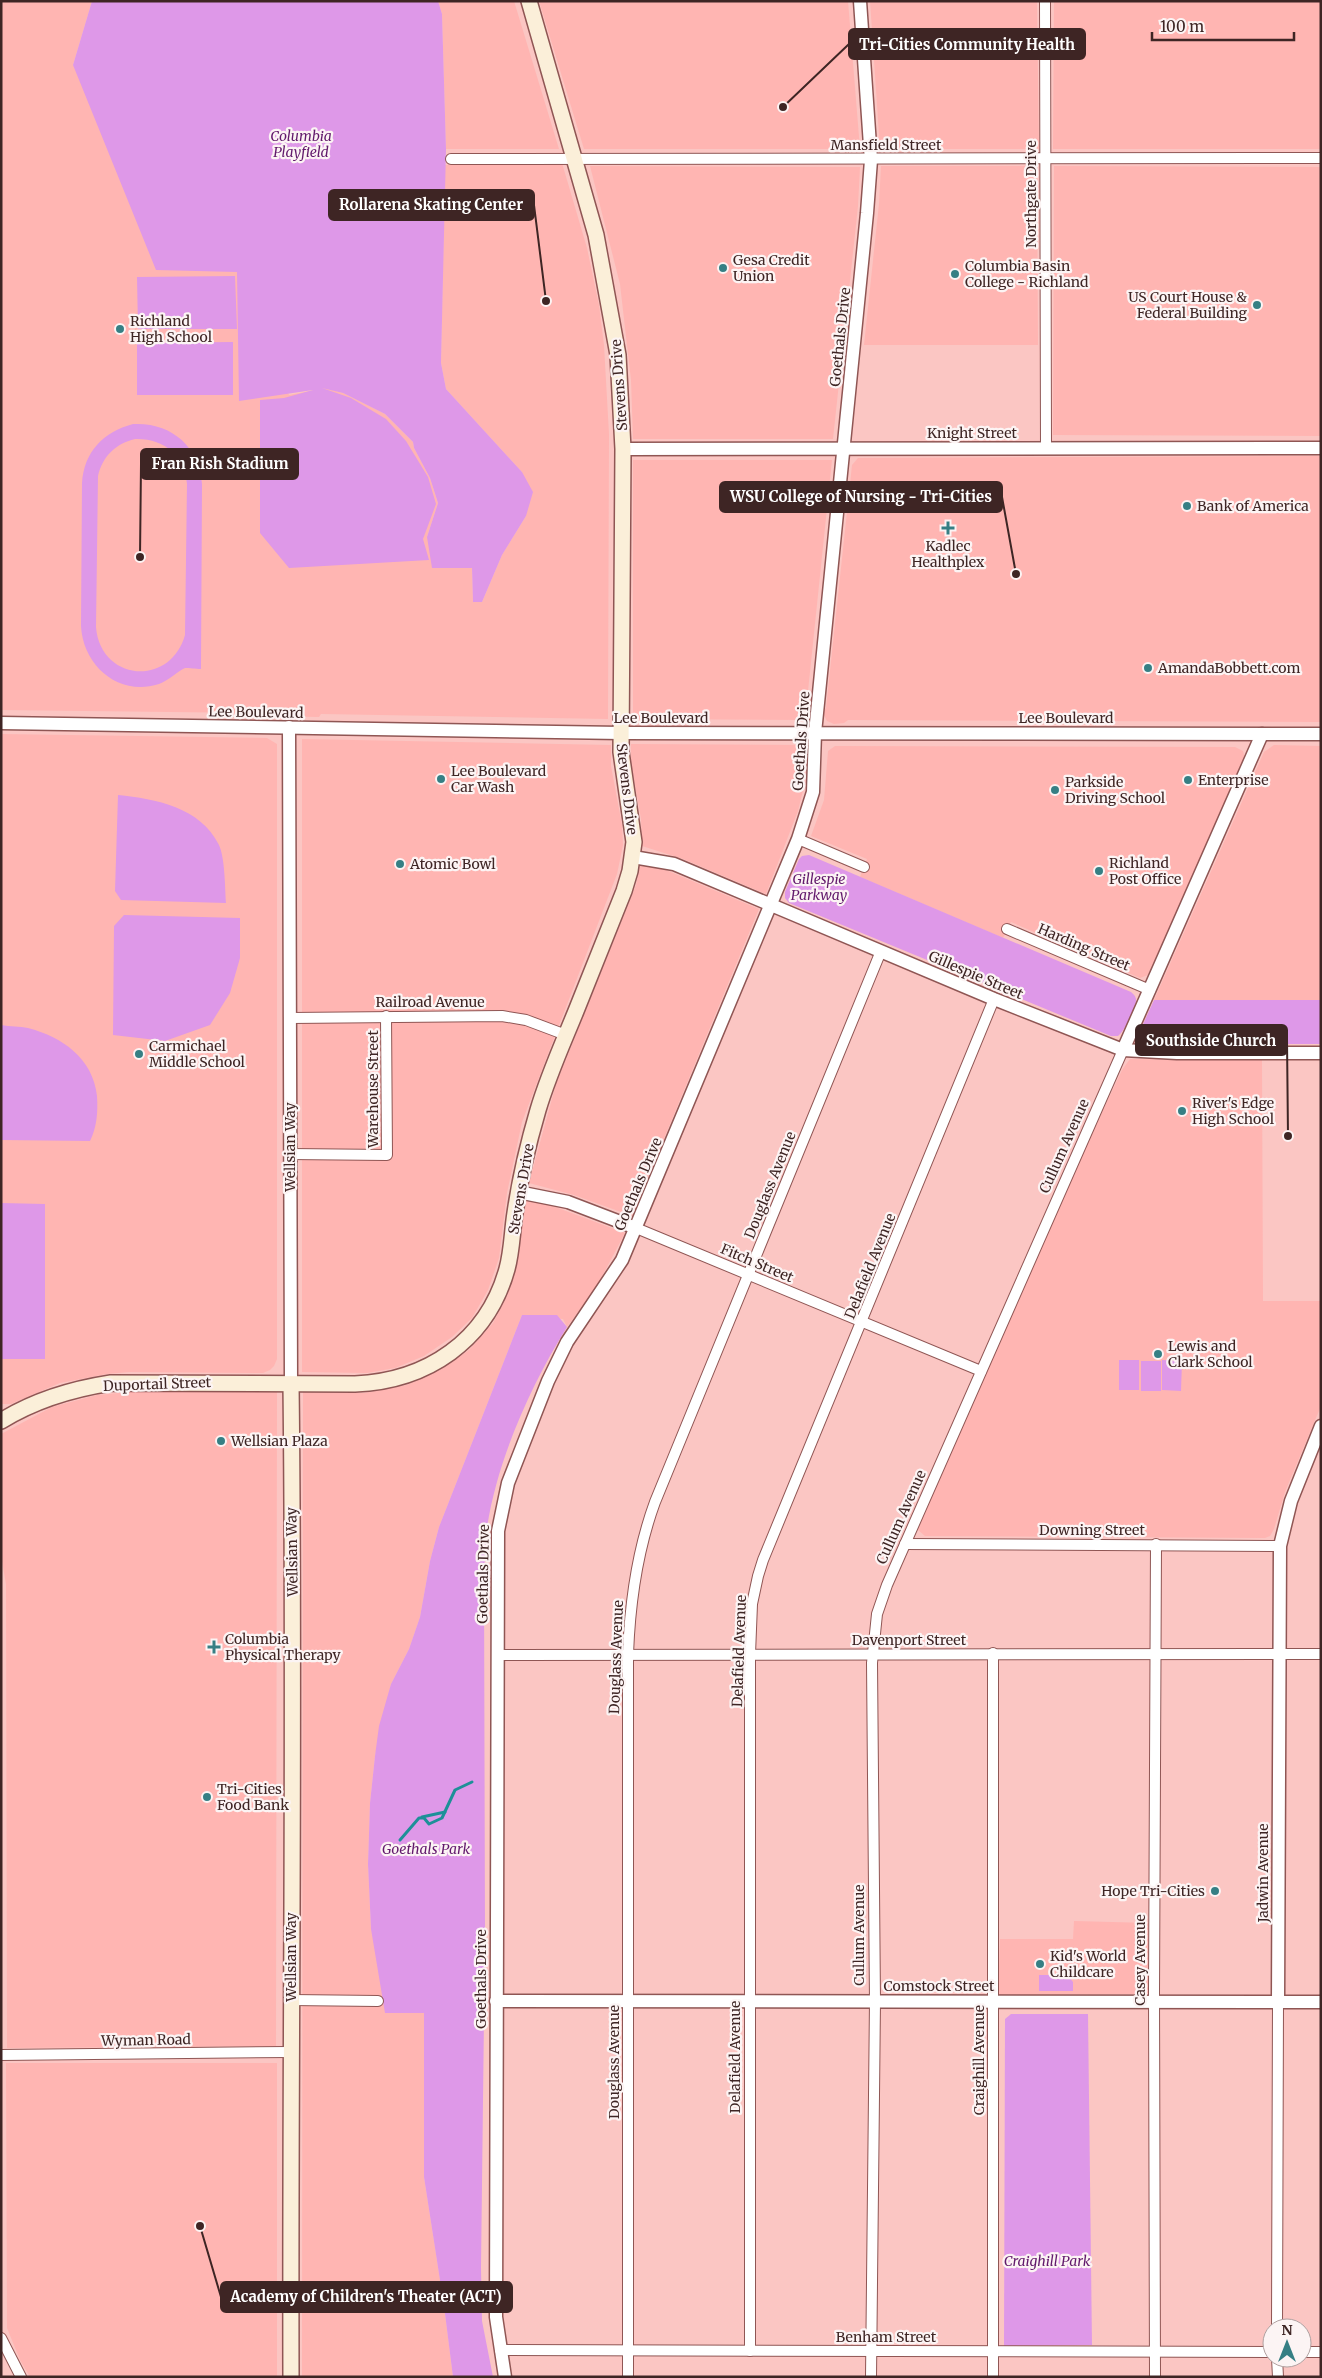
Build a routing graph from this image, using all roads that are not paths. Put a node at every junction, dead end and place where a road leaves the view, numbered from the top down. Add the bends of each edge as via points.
1 (529, 1) edge
2 (860, 1) edge
3 (1045, 1) edge
4 (1045, 157) junction
5 (576, 158) junction
6 (1321, 158) edge
7 (451, 159) dead end
8 (871, 160) junction
9 (1046, 447) junction
10 (844, 448) junction
11 (1321, 448) edge
12 (623, 450) junction
13 (1, 723) edge
14 (289, 727) junction
15 (621, 733) junction
16 (815, 733) junction
17 (1262, 734) junction
18 (1321, 734) edge
19 (798, 839) junction
20 (633, 857) junction
21 (864, 867) dead end
22 (770, 906) junction
23 (1007, 929) dead end
24 (881, 951) junction
25 (1150, 990) junction
26 (994, 1000) junction
27 (386, 1016) junction
28 (291, 1018) junction
29 (566, 1035) junction
30 (1123, 1050) junction
31 (1321, 1053) edge
32 (290, 1154) junction
33 (518, 1192) junction
34 (636, 1228) junction
35 (748, 1275) junction
36 (861, 1323) junction
37 (981, 1371) junction
38 (291, 1384) junction
39 (1, 1421) edge
40 (1321, 1426) edge
41 (905, 1544) junction
42 (1156, 1544) junction
43 (1280, 1546) junction
44 (628, 1654) junction
45 (750, 1654) junction
46 (872, 1654) junction
47 (993, 1654) junction
48 (1155, 1654) junction
49 (1278, 1654) junction
50 (1321, 1654) edge
51 (497, 1655) junction
52 (291, 2000) junction
53 (378, 2001) dead end
54 (496, 2001) junction
55 (628, 2001) junction
56 (749, 2001) junction
57 (875, 2001) junction
58 (993, 2002) junction
59 (1154, 2002) junction
60 (1278, 2002) junction
61 (1321, 2002) edge
62 (290, 2052) junction
63 (1, 2055) edge
64 (1277, 2318) edge
65 (1, 2338) edge
66 (500, 2350) junction
67 (627, 2350) junction
68 (750, 2351) junction
69 (871, 2351) junction
70 (993, 2351) junction
71 (1155, 2351) junction
72 (1262, 2352) edge
73 (21, 2377) edge
74 (291, 2377) edge
75 (505, 2377) edge
76 (628, 2377) edge
77 (871, 2377) edge
78 (993, 2377) edge
79 (1155, 2377) edge

1 - 5 main road, Stevens Drive
2 - 8 street, Goethals Drive
3 - 4 street, Northgate Drive
4 - 6 street, Mansfield Street
4 - 8 street, Mansfield Street
4 - 9 street, Northgate Drive
5 - 7 street, Mansfield Street
5 - 8 street, Mansfield Street
5 - 12 main road, Stevens Drive via 613,316
8 - 10 street, Goethals Drive
9 - 10 street, Knight Street
9 - 11 street, Knight Street
10 - 12 street, Knight Street
10 - 16 street, Goethals Drive
12 - 15 main road, Stevens Drive
13 - 14 street, Lee Boulevard
14 - 15 street, Lee Boulevard
14 - 28 street, Wellsian Way
15 - 16 street, Lee Boulevard
15 - 20 main road, Stevens Drive via 624,784 633,828
16 - 17 street, Lee Boulevard
16 - 19 street, Goethals Drive via 813,792
17 - 18 street, Lee Boulevard
17 - 25 street, Cullum Avenue
19 - 21 street
19 - 22 street, Goethals Drive
20 - 22 street, Gillespie Street via 674,864
20 - 29 main road, Stevens Drive via 624,891
22 - 24 street, Gillespie Street
22 - 34 street, Goethals Drive
23 - 25 street, Harding Street
24 - 26 street, Gillespie Street
24 - 35 street, Douglass Avenue
25 - 30 street, Cullum Avenue
26 - 30 street, Gillespie Street
26 - 36 street, Delafield Avenue
27 - 28 street, Railroad Avenue
27 - 29 street, Railroad Avenue via 502,1016 526,1020
27 - 32 street, Warehouse Street via 387,1155
28 - 32 street, Wellsian Way
29 - 33 main road, Stevens Drive via 538,1109
30 - 31 street, Gillespie Street
30 - 37 street, Cullum Avenue
32 - 38 street, Wellsian Way
33 - 34 street, Fitch Street via 568,1202
33 - 38 main road, Stevens Drive via 504,1280 483,1320 455,1349 429,1366 390,1381
34 - 35 street, Fitch Street
34 - 51 street, Goethals Drive via 612,1276 567,1342 508,1482 498,1531
35 - 36 street, Fitch Street
35 - 44 street, Douglass Avenue via 647,1524 631,1598
36 - 37 street, Fitch Street
36 - 45 street, Delafield Avenue via 758,1576 752,1604
37 - 41 street, Cullum Avenue
38 - 39 main road, Duportail Street via 140,1382 101,1385 54,1396
38 - 52 main road, Wellsian Way via 294,1670
40 - 43 street, Jadwin Avenue via 1291,1501
41 - 42 street, Downing Street
41 - 46 street, Cullum Avenue via 877,1614
42 - 43 street, Downing Street
42 - 48 street, Casey Avenue
43 - 49 street, Jadwin Avenue
44 - 45 street, Davenport Street
44 - 51 street, Davenport Street
44 - 55 street, Douglass Avenue
45 - 46 street, Davenport Street
45 - 56 street, Delafield Avenue
46 - 47 street, Davenport Street
46 - 57 street, Cullum Avenue
47 - 48 street, Davenport Street
47 - 58 street, Craighill Avenue
48 - 49 street, Davenport Street
48 - 59 street, Casey Avenue
49 - 50 street, Davenport Street
49 - 60 street, Jadwin Avenue
51 - 54 street, Goethals Drive
52 - 53 street
52 - 62 main road, Wellsian Way
54 - 55 street, Comstock Street
54 - 66 street, Goethals Drive via 496,2317
55 - 56 street, Comstock Street
55 - 67 street, Douglass Avenue
56 - 57 street, Comstock Street
56 - 68 street, Delafield Avenue
57 - 58 street, Comstock Street
57 - 69 street, Cullum Avenue
58 - 59 street, Comstock Street
58 - 70 street, Craighill Avenue
59 - 60 street, Comstock Street
59 - 71 street, Casey Avenue
60 - 61 street, Comstock Street
60 - 64 street, Jadwin Avenue
62 - 63 street, Wyman Road
62 - 74 main road, Wellsian Way
65 - 73 street
66 - 67 street, Benham Street
66 - 75 street, Goethals Drive
67 - 68 street, Benham Street
67 - 76 street, Douglass Avenue
68 - 69 street, Benham Street
69 - 70 street, Benham Street
69 - 77 street, Cullum Avenue
70 - 71 street, Benham Street
70 - 78 street, Craighill Avenue
71 - 72 street, Benham Street
71 - 79 street, Casey Avenue

